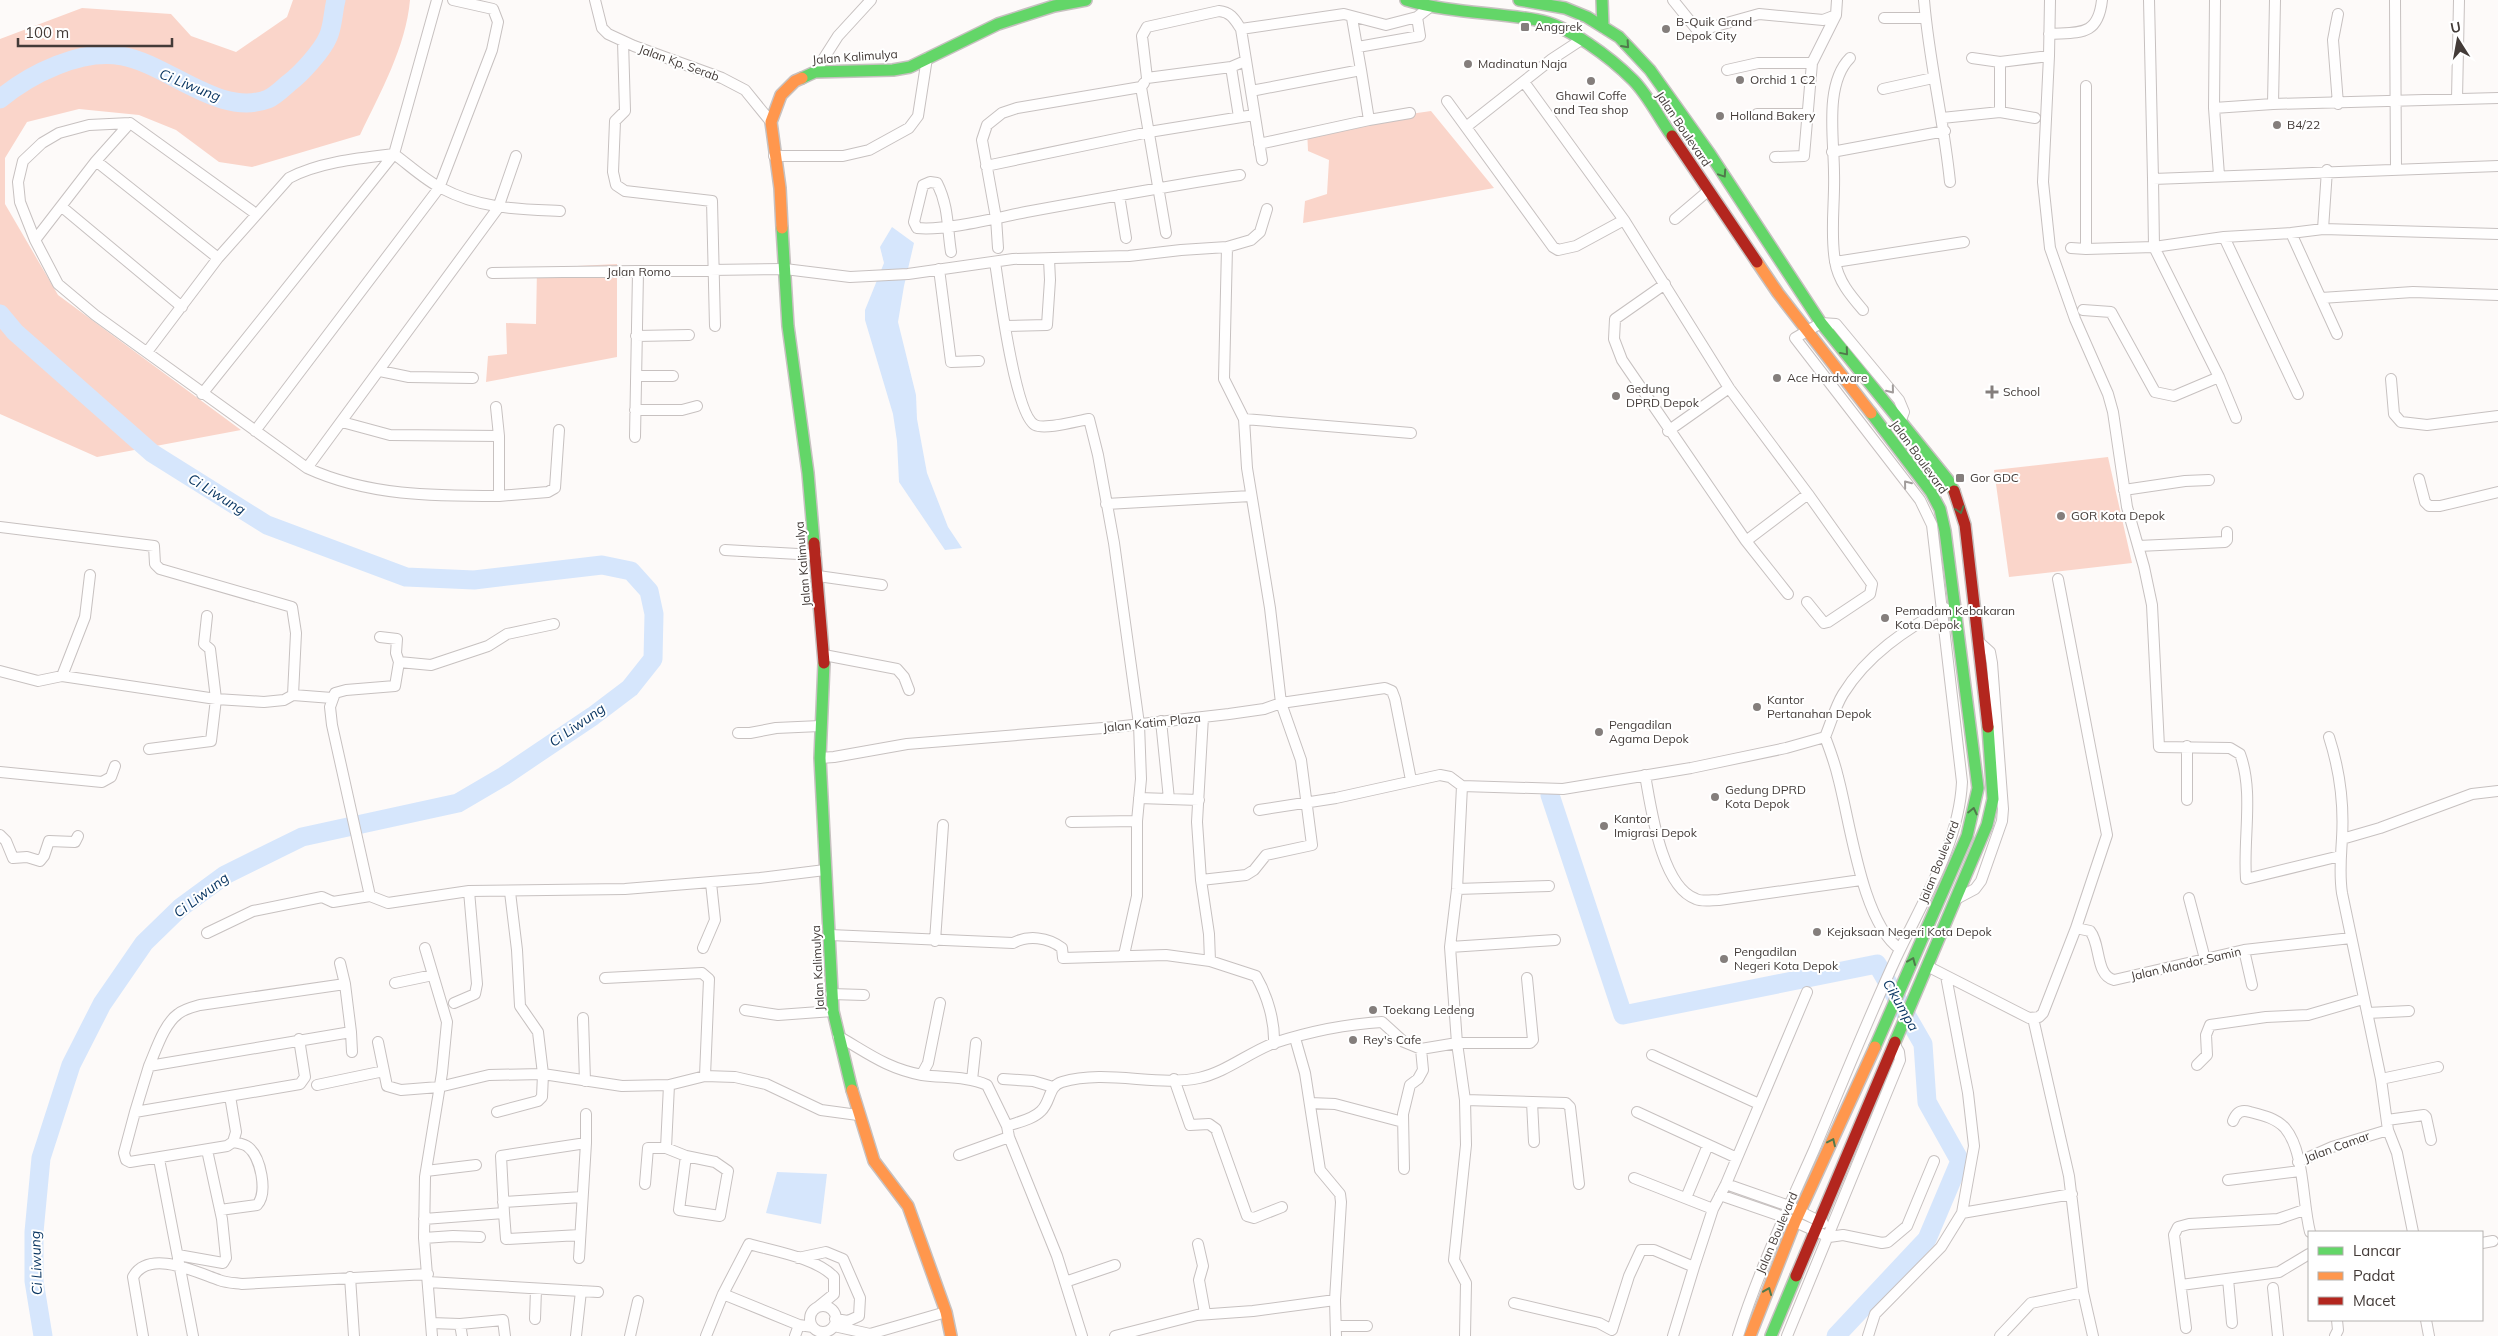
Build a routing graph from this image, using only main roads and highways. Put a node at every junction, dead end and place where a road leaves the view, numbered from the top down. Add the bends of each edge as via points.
1 (1082, 0) edge
2 (1406, 0) edge
3 (1519, 0) edge
4 (1602, 0) edge
5 (1603, 27) junction
6 (1971, 572) junction
7 (1951, 578) junction
8 (1882, 1034) junction
9 (1896, 1042) junction
10 (951, 1336) edge
11 (1750, 1336) edge
12 (1772, 1336) edge

1 - 10 main road, Jalan Kalimulya via 998,24 910,67 815,72 795,81 781,95 771,122 780,188 788,326 808,473 824,655 820,758 833,1011 858,1115 874,1161 908,1206 946,1312
2 - 7 main road, Jalan Boulevard via 1430,7 1539,20 1559,27 1634,81 1806,331 1931,492 1940,509
3 - 5 main road, Jalan Boulevard via 1565,8
4 - 5 main road
5 -> 6 main road, Jalan Boulevard via 1619,37 1650,70 1710,154 1821,323 1948,480 1965,525
6 - 7 main road
6 - 9 main road, Jalan Boulevard via 1993,799 1987,825 1958,898
8 -> 7 main road, Jalan Boulevard via 1967,836 1978,788
8 - 9 main road
11 -> 8 main road, Jalan Boulevard via 1798,1217
9 - 12 main road, Jalan Boulevard

